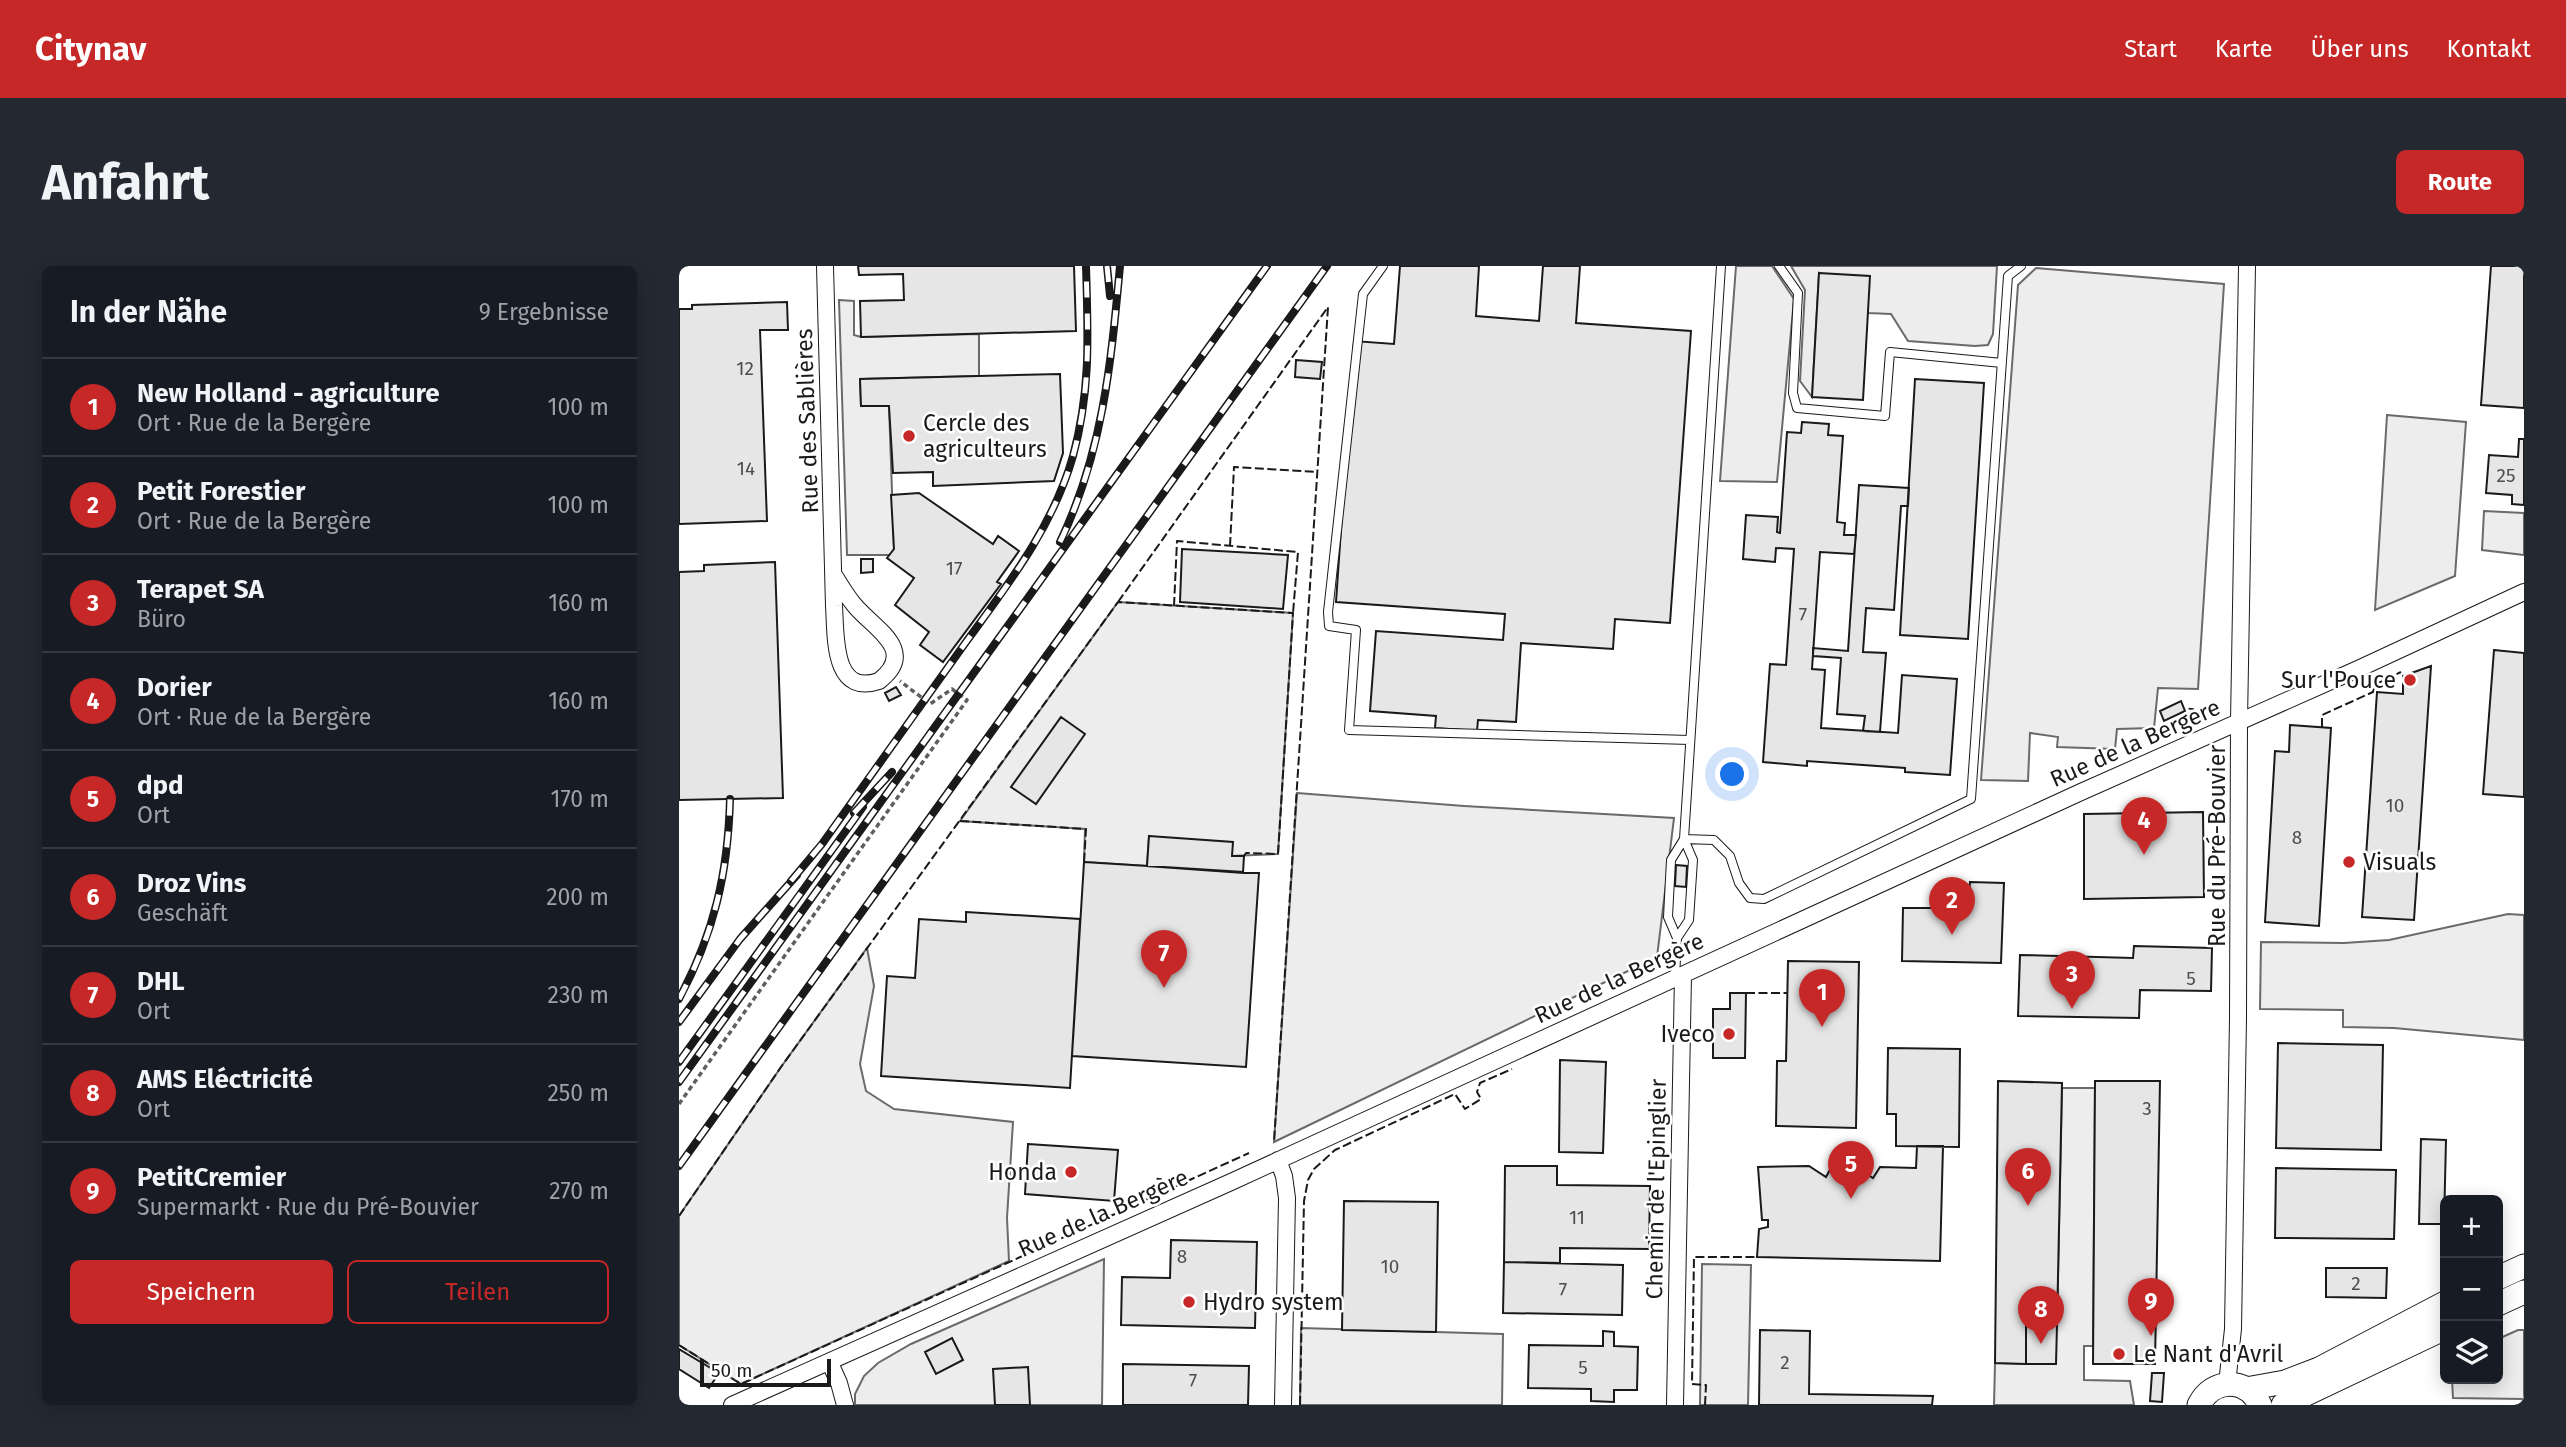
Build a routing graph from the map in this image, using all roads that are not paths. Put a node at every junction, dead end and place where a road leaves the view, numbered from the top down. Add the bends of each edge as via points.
1 (825, 266) edge
2 (1383, 266) edge
3 (1721, 266) edge
4 (1779, 266) edge
5 (2021, 266) edge
6 (2247, 266) edge
7 (2002, 363) junction
8 (834, 575) junction
9 (2524, 592) edge
10 (2239, 721) junction
11 (1690, 740) junction
12 (1684, 839) junction
13 (1678, 938) junction
14 (1679, 976) junction
15 (1278, 1160) junction
16 (2524, 1266) edge
17 (2503, 1276) edge
18 (2524, 1292) edge
19 (2503, 1302) edge
20 (2440, 1306) edge
21 (2440, 1330) edge
22 (830, 1363) junction
23 (2244, 1392) edge
24 (732, 1405) edge
25 (845, 1405) edge
26 (1283, 1405) edge
27 (1675, 1405) edge
28 (2199, 1405) edge
29 (2283, 1405) edge

1 - 8 street, Rue des Sablières via 829,551
2 - 11 lane via 1363,294 1328,612 1329,626 1356,630 1349,730
3 - 11 lane
4 - 7 lane via 1798,293 1793,394 1797,408 1885,416 1890,352
5 - 7 lane via 2008,276
6 - 10 street, Rue du Pré-Bouvier
7 - 12 lane via 1971,799 1764,899 1750,898 1730,856 1714,841
8 - 8 street, Rue des Sablières via 840,664 857,681 879,681 892,666 892,644 857,609
9 - 10 street, Rue de la Bergère
10 - 14 street, Rue de la Bergère
10 - 23 street, Rue du Pré-Bouvier via 2233,1329
11 - 12 lane
12 - 13 lane via 1693,860 1689,919
12 - 13 lane via 1671,860 1668,917
13 - 14 lane
14 - 15 street, Rue de la Bergère
14 - 27 street, Chemin de l'Epinglier
15 - 22 street, Rue de la Bergère
15 - 26 street via 1287,1198
16 - 17 main road
18 - 19 main road
20 - 23 main road via 2319,1369
21 - 29 main road
22 - 24 street, Rue de la Bergère
22 - 25 street
23 - 28 main road via 2212,1388

